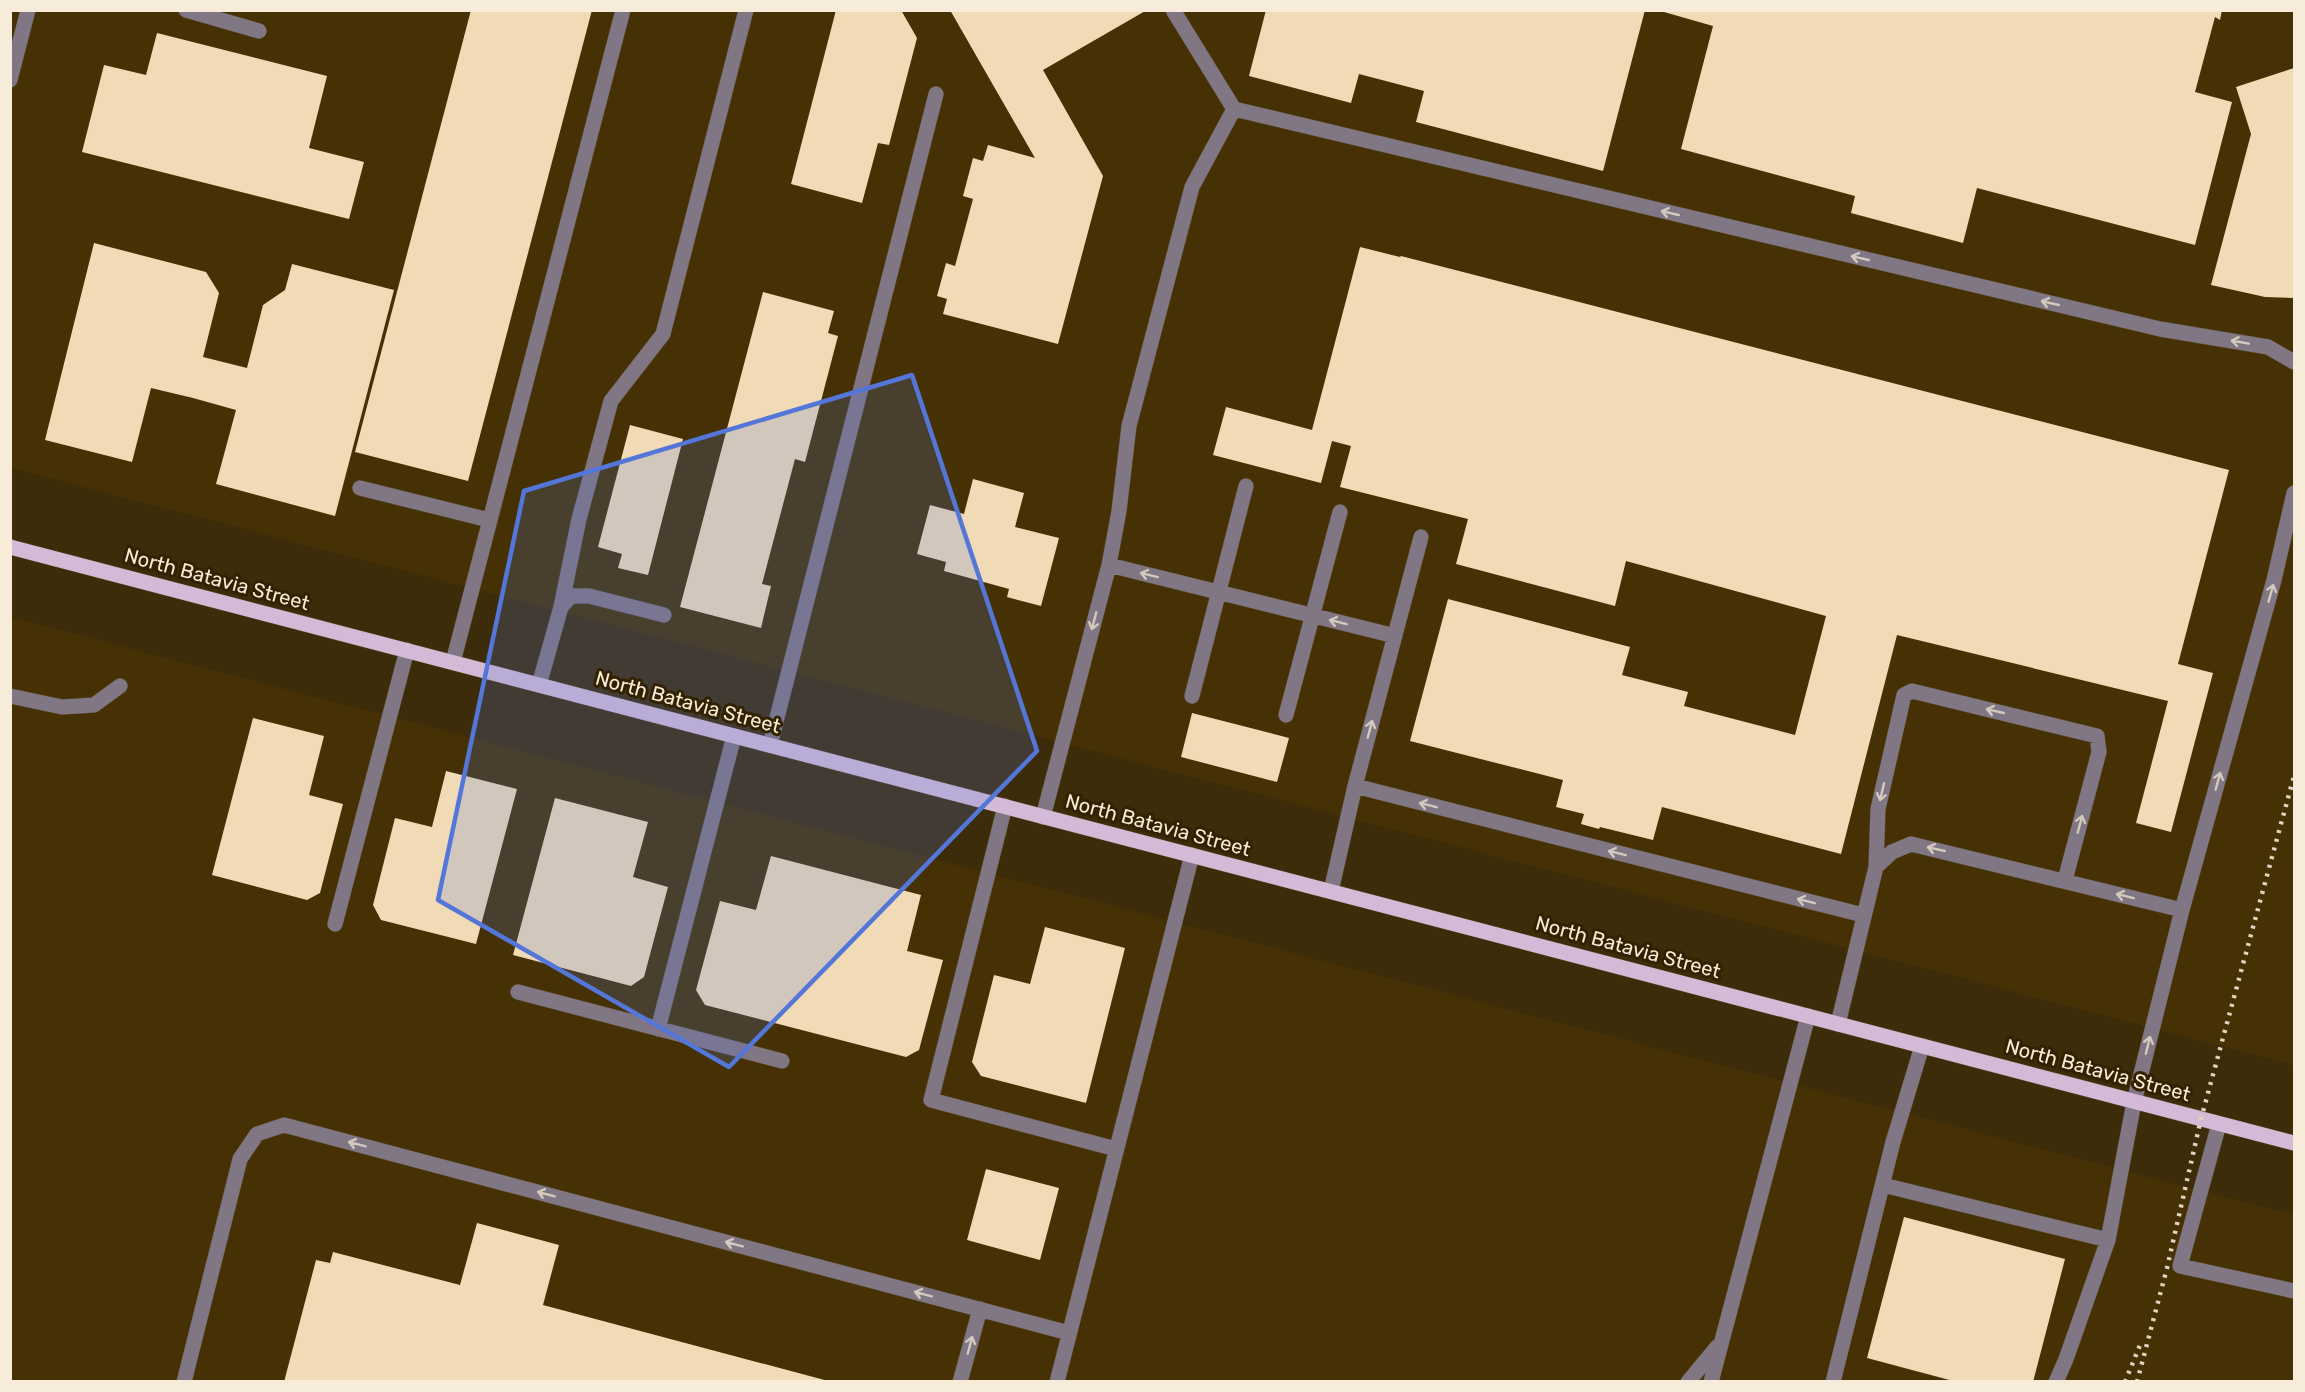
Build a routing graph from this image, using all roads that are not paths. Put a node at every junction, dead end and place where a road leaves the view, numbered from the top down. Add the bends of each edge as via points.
1 (28, 10) edge
2 (186, 10) edge
3 (623, 10) edge
4 (746, 10) edge
5 (1173, 10) edge
6 (260, 31) dead end
7 (10, 80) edge
8 (936, 94) dead end
9 (1234, 109) junction
10 (2295, 362) edge
11 (1246, 486) dead end
12 (360, 488) dead end
13 (2295, 493) edge
14 (1340, 512) dead end
15 (489, 520) junction
16 (1421, 537) dead end
17 (10, 547) edge
18 (1109, 565) junction
19 (1220, 593) junction
20 (561, 607) junction
21 (664, 615) dead end
22 (1312, 615) junction
23 (1395, 636) junction
24 (407, 650) junction
25 (453, 662) junction
26 (539, 685) junction
27 (120, 686) dead end
28 (10, 696) edge
29 (1192, 696) dead end
30 (1286, 715) dead end
31 (734, 736) junction
32 (770, 745) junction
33 (1355, 786) junction
34 (1005, 807) junction
35 (1043, 817) junction
36 (1192, 855) junction
37 (1876, 867) junction
38 (2065, 880) junction
39 (1330, 891) junction
40 (2182, 910) junction
41 (1863, 915) junction
42 (335, 924) dead end
43 (518, 992) dead end
44 (1808, 1016) junction
45 (1839, 1024) junction
46 (658, 1029) junction
47 (1922, 1046) junction
48 (783, 1061) dead end
49 (2134, 1101) junction
50 (2219, 1124) junction
51 (2295, 1143) edge
52 (1116, 1149) junction
53 (1883, 1185) junction
54 (2108, 1240) junction
55 (2295, 1291) edge
56 (980, 1309) junction
57 (1069, 1333) junction
58 (1721, 1342) junction
59 (184, 1382) edge
60 (960, 1382) edge
61 (1057, 1382) edge
62 (1688, 1382) edge
63 (1711, 1382) edge
64 (1833, 1382) edge
65 (2055, 1382) edge

1 - 7 street
2 - 6 street
3 - 15 street
4 - 20 street via 663,334 611,401 579,519
5 - 9 street
8 - 32 street
10 -> 9 street via 2268,347 2160,329
9 - 18 street via 1192,187 1129,426
11 - 19 street
12 - 15 street
40 -> 13 street
14 - 22 street
15 - 25 street
16 - 23 street
17 - 24 main road, North Batavia Street
19 -> 18 street
18 -> 35 street
19 - 22 street
19 - 29 street
20 - 21 street via 571,596 589,596
20 - 26 street
23 -> 22 street
22 - 30 street
33 -> 23 street
24 - 25 main road, North Batavia Street
24 - 42 street
25 - 26 main road, North Batavia Street
26 - 31 main road, North Batavia Street
27 - 28 street via 94,705 62,707
31 - 32 main road, North Batavia Street
31 - 46 street
32 - 34 main road, North Batavia Street
33 - 39 street
41 -> 33 street
34 - 35 main road, North Batavia Street
34 - 52 street via 931,1100
35 - 36 main road, North Batavia Street
36 - 39 main road, North Batavia Street
36 - 52 street
38 -> 37 street via 1911,843 1892,852
38 -> 37 street via 2099,752 2097,736 1912,691 1904,695 1878,809
37 - 41 street
40 -> 38 street
39 - 44 main road, North Batavia Street
49 -> 40 street
41 - 45 street
43 - 46 street
44 - 45 main road, North Batavia Street
44 - 58 street
45 - 47 main road, North Batavia Street
46 - 48 street
47 - 49 main road, North Batavia Street
47 - 53 street
49 - 50 main road, North Batavia Street
49 - 54 street
50 - 51 main road, North Batavia Street
50 - 55 street via 2180,1266
52 - 57 street
53 - 54 street
53 - 64 street
54 - 65 street
56 - 57 street
56 -> 59 street via 284,1125 257,1134 240,1159
60 -> 56 street
57 - 61 street
58 - 62 street
58 - 63 street

